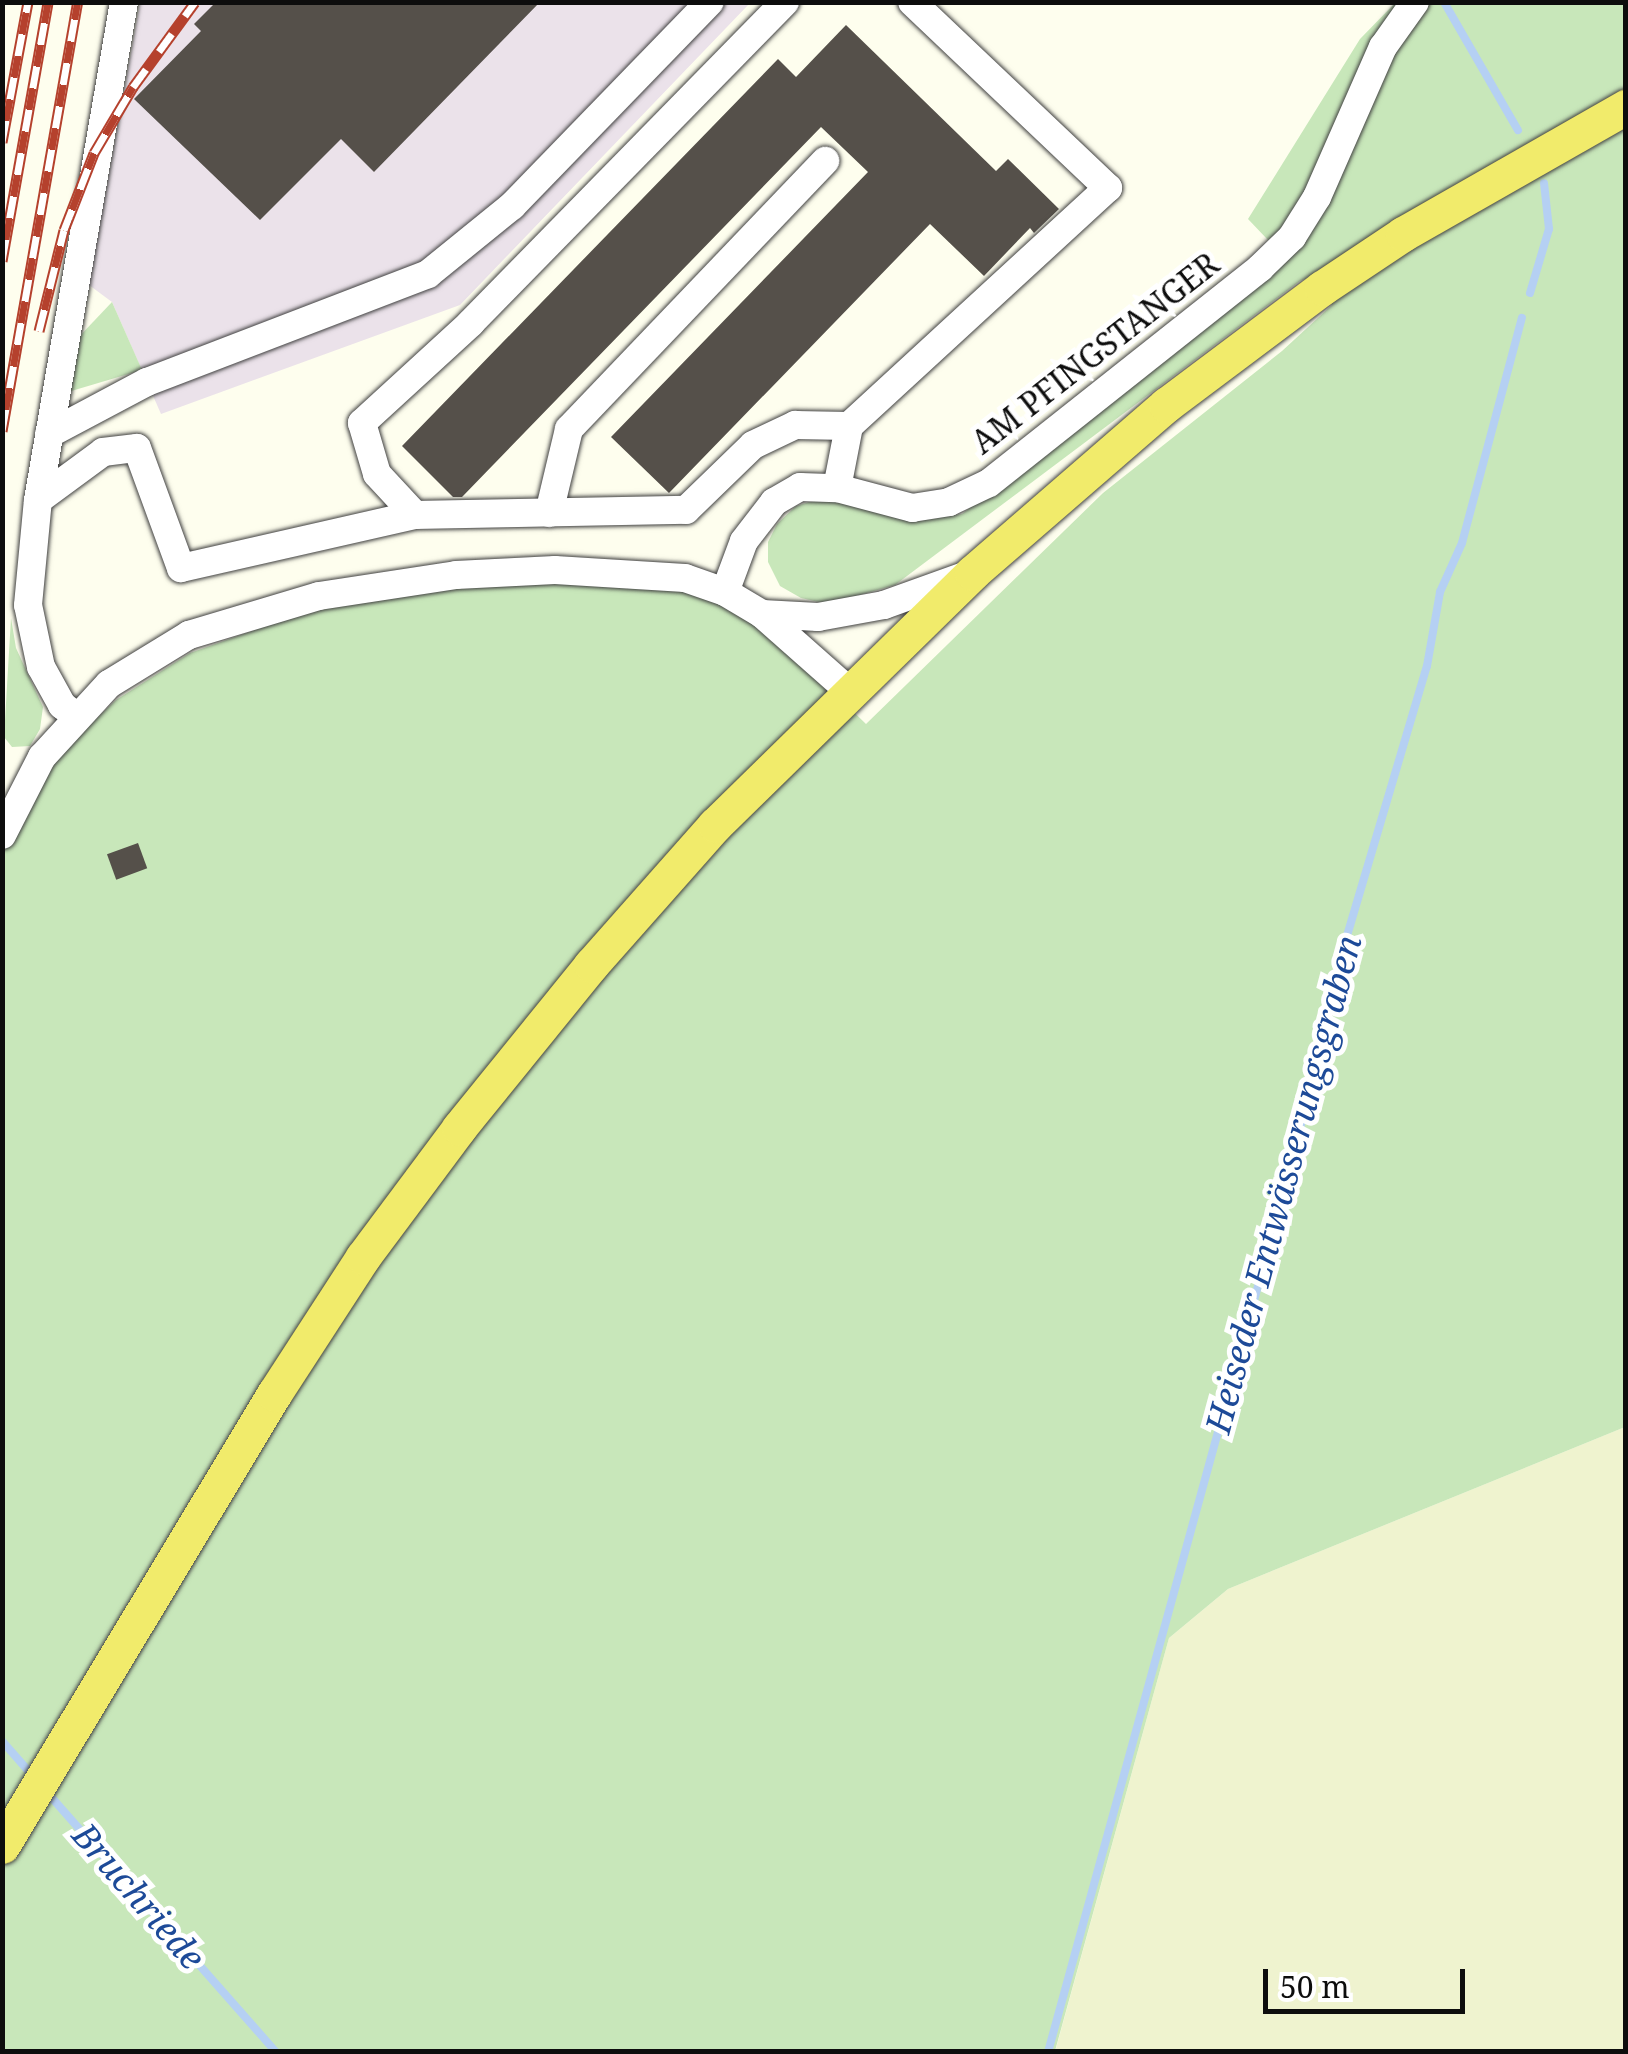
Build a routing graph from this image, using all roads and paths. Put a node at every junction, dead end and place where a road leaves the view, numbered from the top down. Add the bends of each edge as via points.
1 (124, 2) edge
2 (710, 2) edge
3 (785, 2) edge
4 (912, 2) edge
5 (1416, 2) edge
6 (1626, 106) edge
7 (825, 162) dead end
8 (850, 426) junction
9 (49, 434) junction
10 (837, 488) junction
11 (38, 500) junction
12 (549, 513) junction
13 (414, 516) junction
14 (972, 572) junction
15 (726, 592) junction
16 (762, 614) junction
17 (848, 690) junction
18 (76, 716) junction
19 (2, 835) edge
20 (2, 1846) edge

1 - 9 street
2 - 9 street via 512,206 428,274 147,382
3 - 13 street via 472,323 362,423 377,474
4 - 8 street via 1108,188
5 - 10 street, AM PFINGSTANGER via 1383,47 1317,197 1292,237 1260,268 989,482 949,502 912,508
6 - 14 main road via 1482,186 1322,288 1166,405
7 - 12 street via 569,430
8 - 10 street
8 - 12 street via 795,425 753,444 686,510
9 - 11 street
10 - 15 street, AM PFINGSTANGER via 800,486 774,502 744,541
11 - 13 street via 103,452 136,448 180,568
11 - 18 street via 30,632 40,667
12 - 13 street
14 - 16 street via 884,605 818,617
14 - 17 main road
15 - 16 street
15 - 18 street via 685,578 554,570 456,575 319,596 189,636 109,684
16 - 17 street
17 - 20 main road via 603,951 363,1257
18 - 19 street via 42,757

